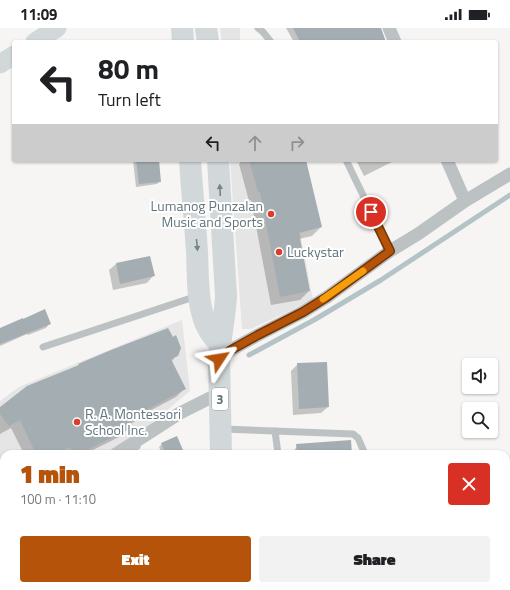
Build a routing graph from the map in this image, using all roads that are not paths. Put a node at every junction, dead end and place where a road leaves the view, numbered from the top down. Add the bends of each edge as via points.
1 (56, 28) edge
2 (182, 28) edge
3 (206, 28) edge
4 (258, 28) edge
5 (389, 28) edge
6 (38, 40) edge
7 (182, 40) edge
8 (208, 40) edge
9 (269, 40) edge
10 (394, 40) edge
11 (12, 56) edge
12 (0, 64) edge
13 (190, 162) edge
14 (218, 162) edge
15 (347, 162) edge
16 (448, 162) edge
17 (510, 174) edge
18 (465, 201) junction
19 (390, 251) junction
20 (199, 295) junction
21 (43, 347) dead end
22 (219, 352) junction
23 (220, 393) junction
24 (221, 429) junction
25 (275, 431) junction
26 (122, 450) edge
27 (222, 450) edge
28 (277, 450) edge
29 (363, 450) edge

1 - 6 main road
2 - 7 highway
3 - 8 highway
4 - 9 lane
5 - 10 street
11 - 12 main road
13 -> 20 highway
22 -> 14 highway, 3 via 226,296
15 - 19 lane
16 - 18 street
17 - 18 street
18 - 19 street
19 - 22 street via 303,312 231,350
20 - 21 lane
20 - 22 highway via 203,316
22 - 23 highway, 3
23 - 24 highway, 3
23 - 26 street via 180,413
24 - 25 lane
24 - 27 highway, 3
25 - 28 lane
25 - 29 lane via 353,434 358,438

